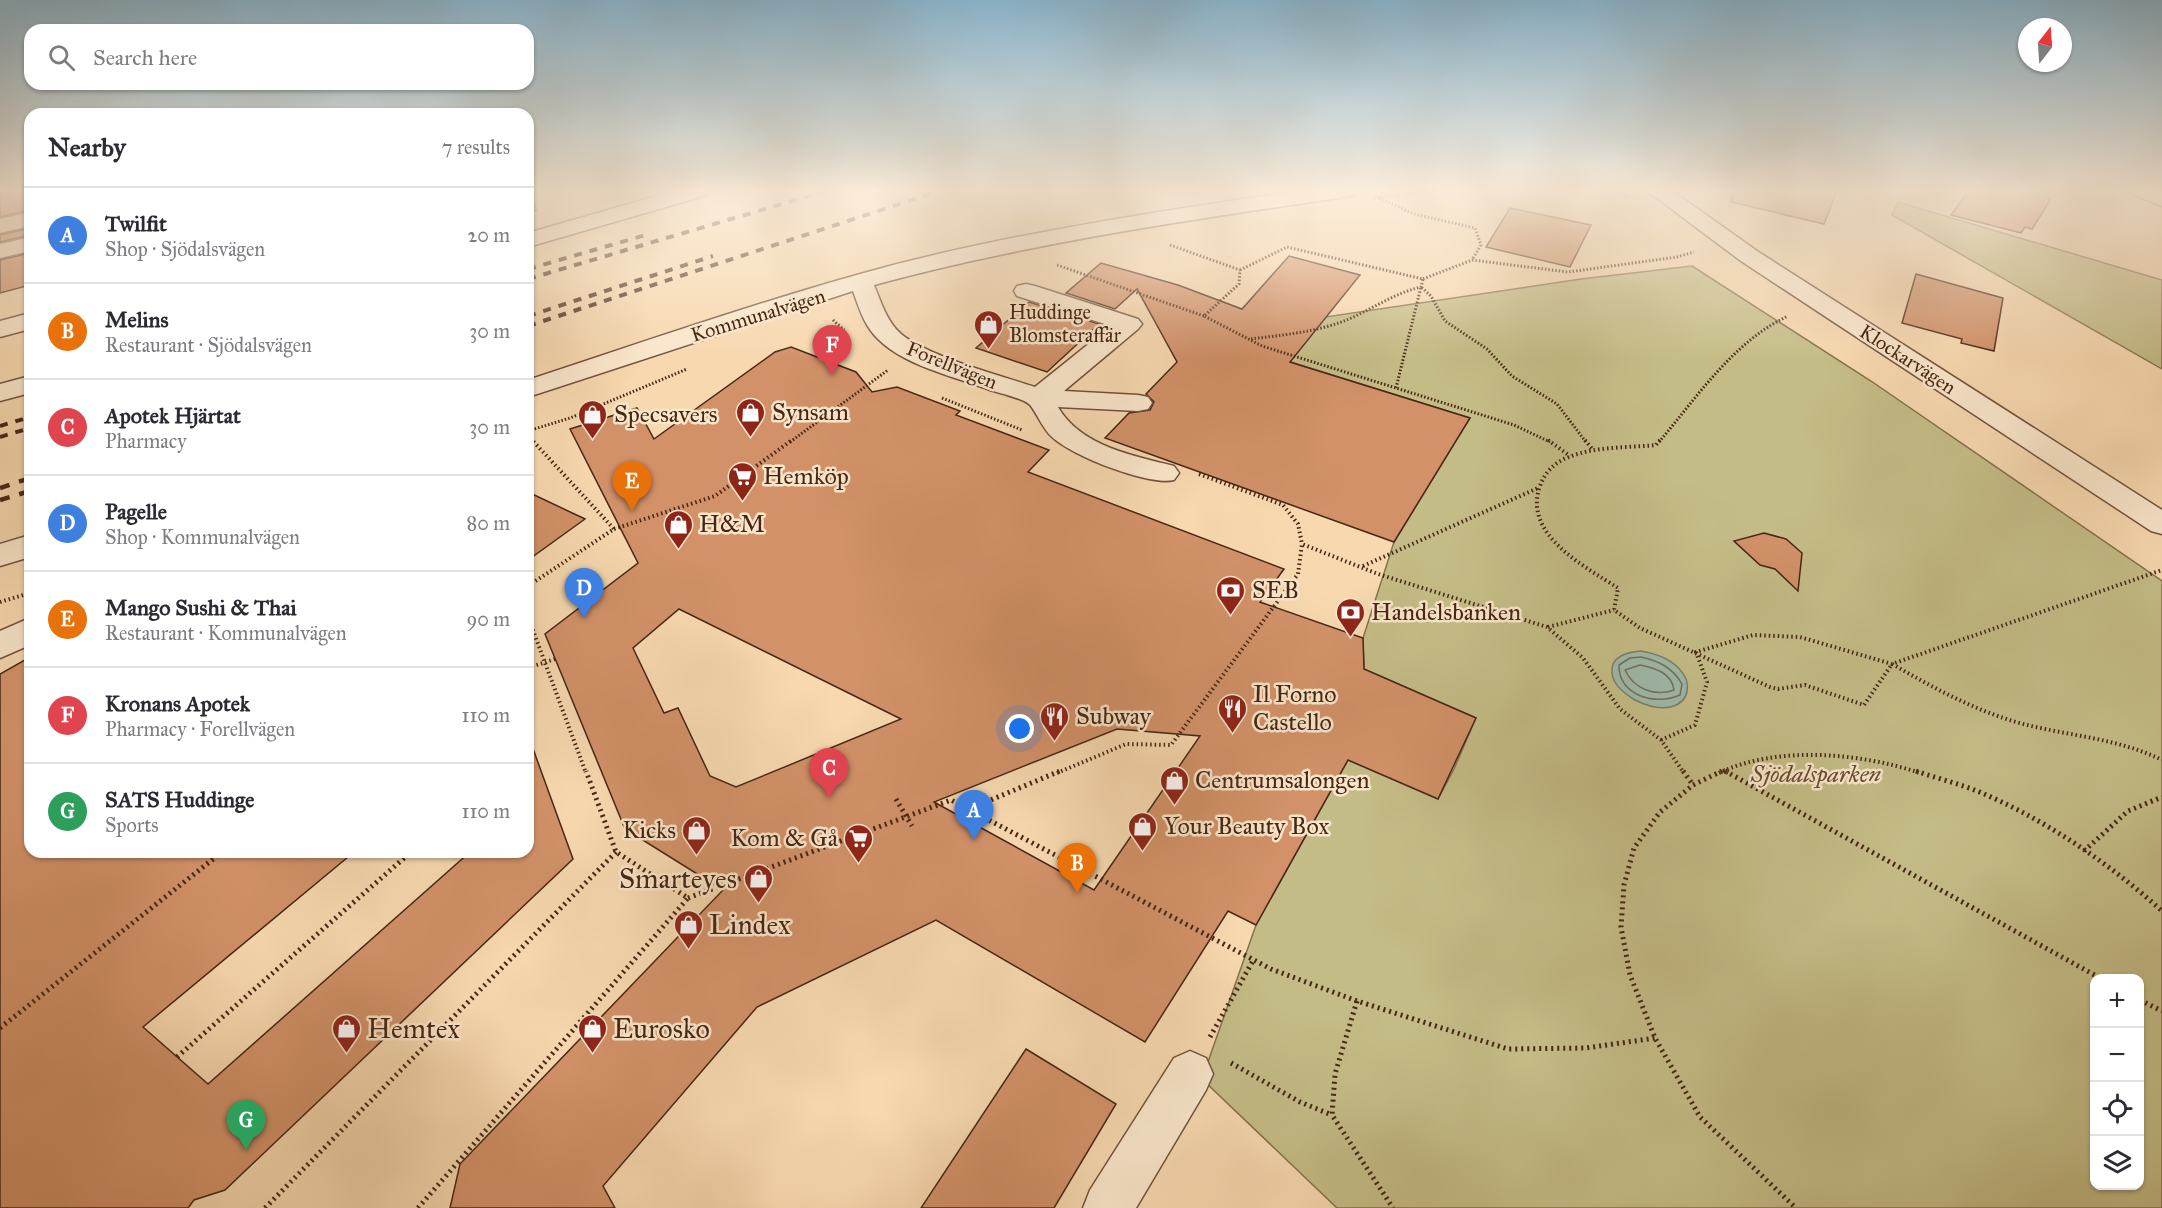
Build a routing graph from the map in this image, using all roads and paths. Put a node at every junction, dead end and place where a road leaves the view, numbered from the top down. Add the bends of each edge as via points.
1 (20, 246) edge
2 (1015, 246) edge
3 (1174, 246) edge
4 (1479, 246) edge
5 (1736, 246) edge
6 (0, 251) edge
7 (1698, 251) dead end
8 (1472, 260) junction
9 (1055, 264) dead end
10 (1240, 270) junction
11 (1423, 279) junction
12 (861, 283) junction
13 (1420, 287) junction
14 (1026, 291) dead end
15 (872, 308) junction
16 (24, 311) edge
17 (1798, 314) dead end
18 (1204, 316) junction
19 (0, 317) edge
20 (833, 320) junction
21 (24, 323) edge
22 (823, 323) dead end
23 (0, 329) edge
24 (850, 335) dead end
25 (1250, 340) junction
26 (881, 363) dead end
27 (697, 366) dead end
28 (24, 378) edge
29 (0, 385) edge
30 (24, 386) edge
31 (534, 387) edge
32 (1396, 388) junction
33 (0, 393) edge
34 (1040, 398) junction
35 (1138, 403) dead end
36 (534, 429) edge
37 (534, 442) edge
38 (1593, 450) junction
39 (1570, 456) junction
40 (1194, 472) dead end
41 (1164, 473) dead end
42 (1538, 488) junction
43 (2162, 524) edge
44 (614, 529) junction
45 (1302, 544) junction
46 (24, 548) edge
47 (0, 555) edge
48 (1363, 566) junction
49 (2162, 570) edge
50 (534, 582) edge
51 (24, 595) edge
52 (0, 602) edge
53 (1614, 610) junction
54 (1547, 627) junction
55 (24, 633) edge
56 (534, 633) edge
57 (0, 646) edge
58 (1696, 652) junction
59 (555, 658) dead end
60 (1892, 664) junction
61 (534, 666) edge
62 (1661, 740) junction
63 (2162, 760) edge
64 (1723, 770) junction
65 (1693, 785) junction
66 (2162, 797) edge
67 (896, 799) dead end
68 (969, 809) junction
69 (912, 826) dead end
70 (2084, 851) junction
71 (616, 852) junction
72 (214, 858) edge
73 (404, 858) edge
74 (688, 898) junction
75 (2162, 911) edge
76 (1254, 959) junction
77 (2093, 974) edge
78 (1357, 1001) junction
79 (2144, 1002) edge
80 (2162, 1011) edge
81 (0, 1028) edge
82 (1655, 1038) junction
83 (177, 1057) dead end
84 (1197, 1061) junction
85 (1332, 1115) junction
86 (265, 1208) edge
87 (418, 1208) edge
88 (1108, 1208) edge
89 (1393, 1208) edge
90 (1796, 1208) edge

1 - 6 street
2 - 12 street, Kommunalvägen via 961,256
3 - 10 path
4 - 8 path
5 - 43 street, Klockarvägen
7 - 8 path via 1568,272
8 - 11 path
9 - 18 path
10 - 11 path via 1287,247
10 - 18 path via 1239,284
11 - 13 path
12 - 15 street, Forellvägen
12 - 31 street, Kommunalvägen
13 - 25 path via 1322,329
13 - 32 path
13 - 38 path via 1431,296 1445,321 1487,349 1512,376 1557,404
14 - 34 street via 1129,324
15 - 20 path
15 - 34 street, Forellvägen via 892,339 916,354
16 - 19 street
17 - 38 path via 1780,318 1750,338 1656,445
18 - 25 path
20 - 22 path
20 - 24 path
21 - 23 street
25 - 32 path
26 - 44 path via 889,369 715,496
27 - 36 path
28 - 29 street
30 - 33 street
32 - 39 path via 1514,425 1544,437
34 - 35 street, Forellvägen
34 - 41 street via 1054,423 1069,436 1105,457
37 - 44 path
38 - 39 path
39 - 42 path via 1556,464
40 - 45 path via 1283,505 1298,524
42 - 48 path
42 - 53 path via 1538,505 1545,527 1556,543 1570,558 1618,588
44 - 50 path
45 - 48 path
45 - 68 path via 1298,574 1171,745 1126,744
46 - 47 street
48 - 54 path
49 - 60 path
51 - 52 path
53 - 54 path
53 - 58 path via 1640,628
54 - 62 path via 1583,657 1620,709
55 - 57 street
56 - 71 path
58 - 60 path via 1753,635 1800,637
58 - 60 path via 1770,687 1805,685 1864,705
58 - 62 path via 1707,682 1695,725
59 - 61 path, bridge
60 - 63 path via 1970,706 2018,722 2116,743
62 - 65 path
64 - 65 path
64 - 70 path via 1783,756 1841,756 1909,769 1977,791
64 - 77 path
65 - 82 path via 1660,812 1634,848 1624,885 1622,937 1630,975
66 - 70 path via 2121,814
67 - 69 path, bridge
68 - 74 path via 951,800
68 - 76 path
70 - 75 path
71 - 74 path
71 - 86 path
72 - 81 path
73 - 83 path
74 - 87 path
76 - 78 path
76 - 84 path
78 - 82 path via 1508,1049 1586,1048
78 - 85 path via 1335,1074
79 - 80 path
82 - 90 path via 1700,1117
84 - 85 path
84 - 88 street
85 - 89 path

